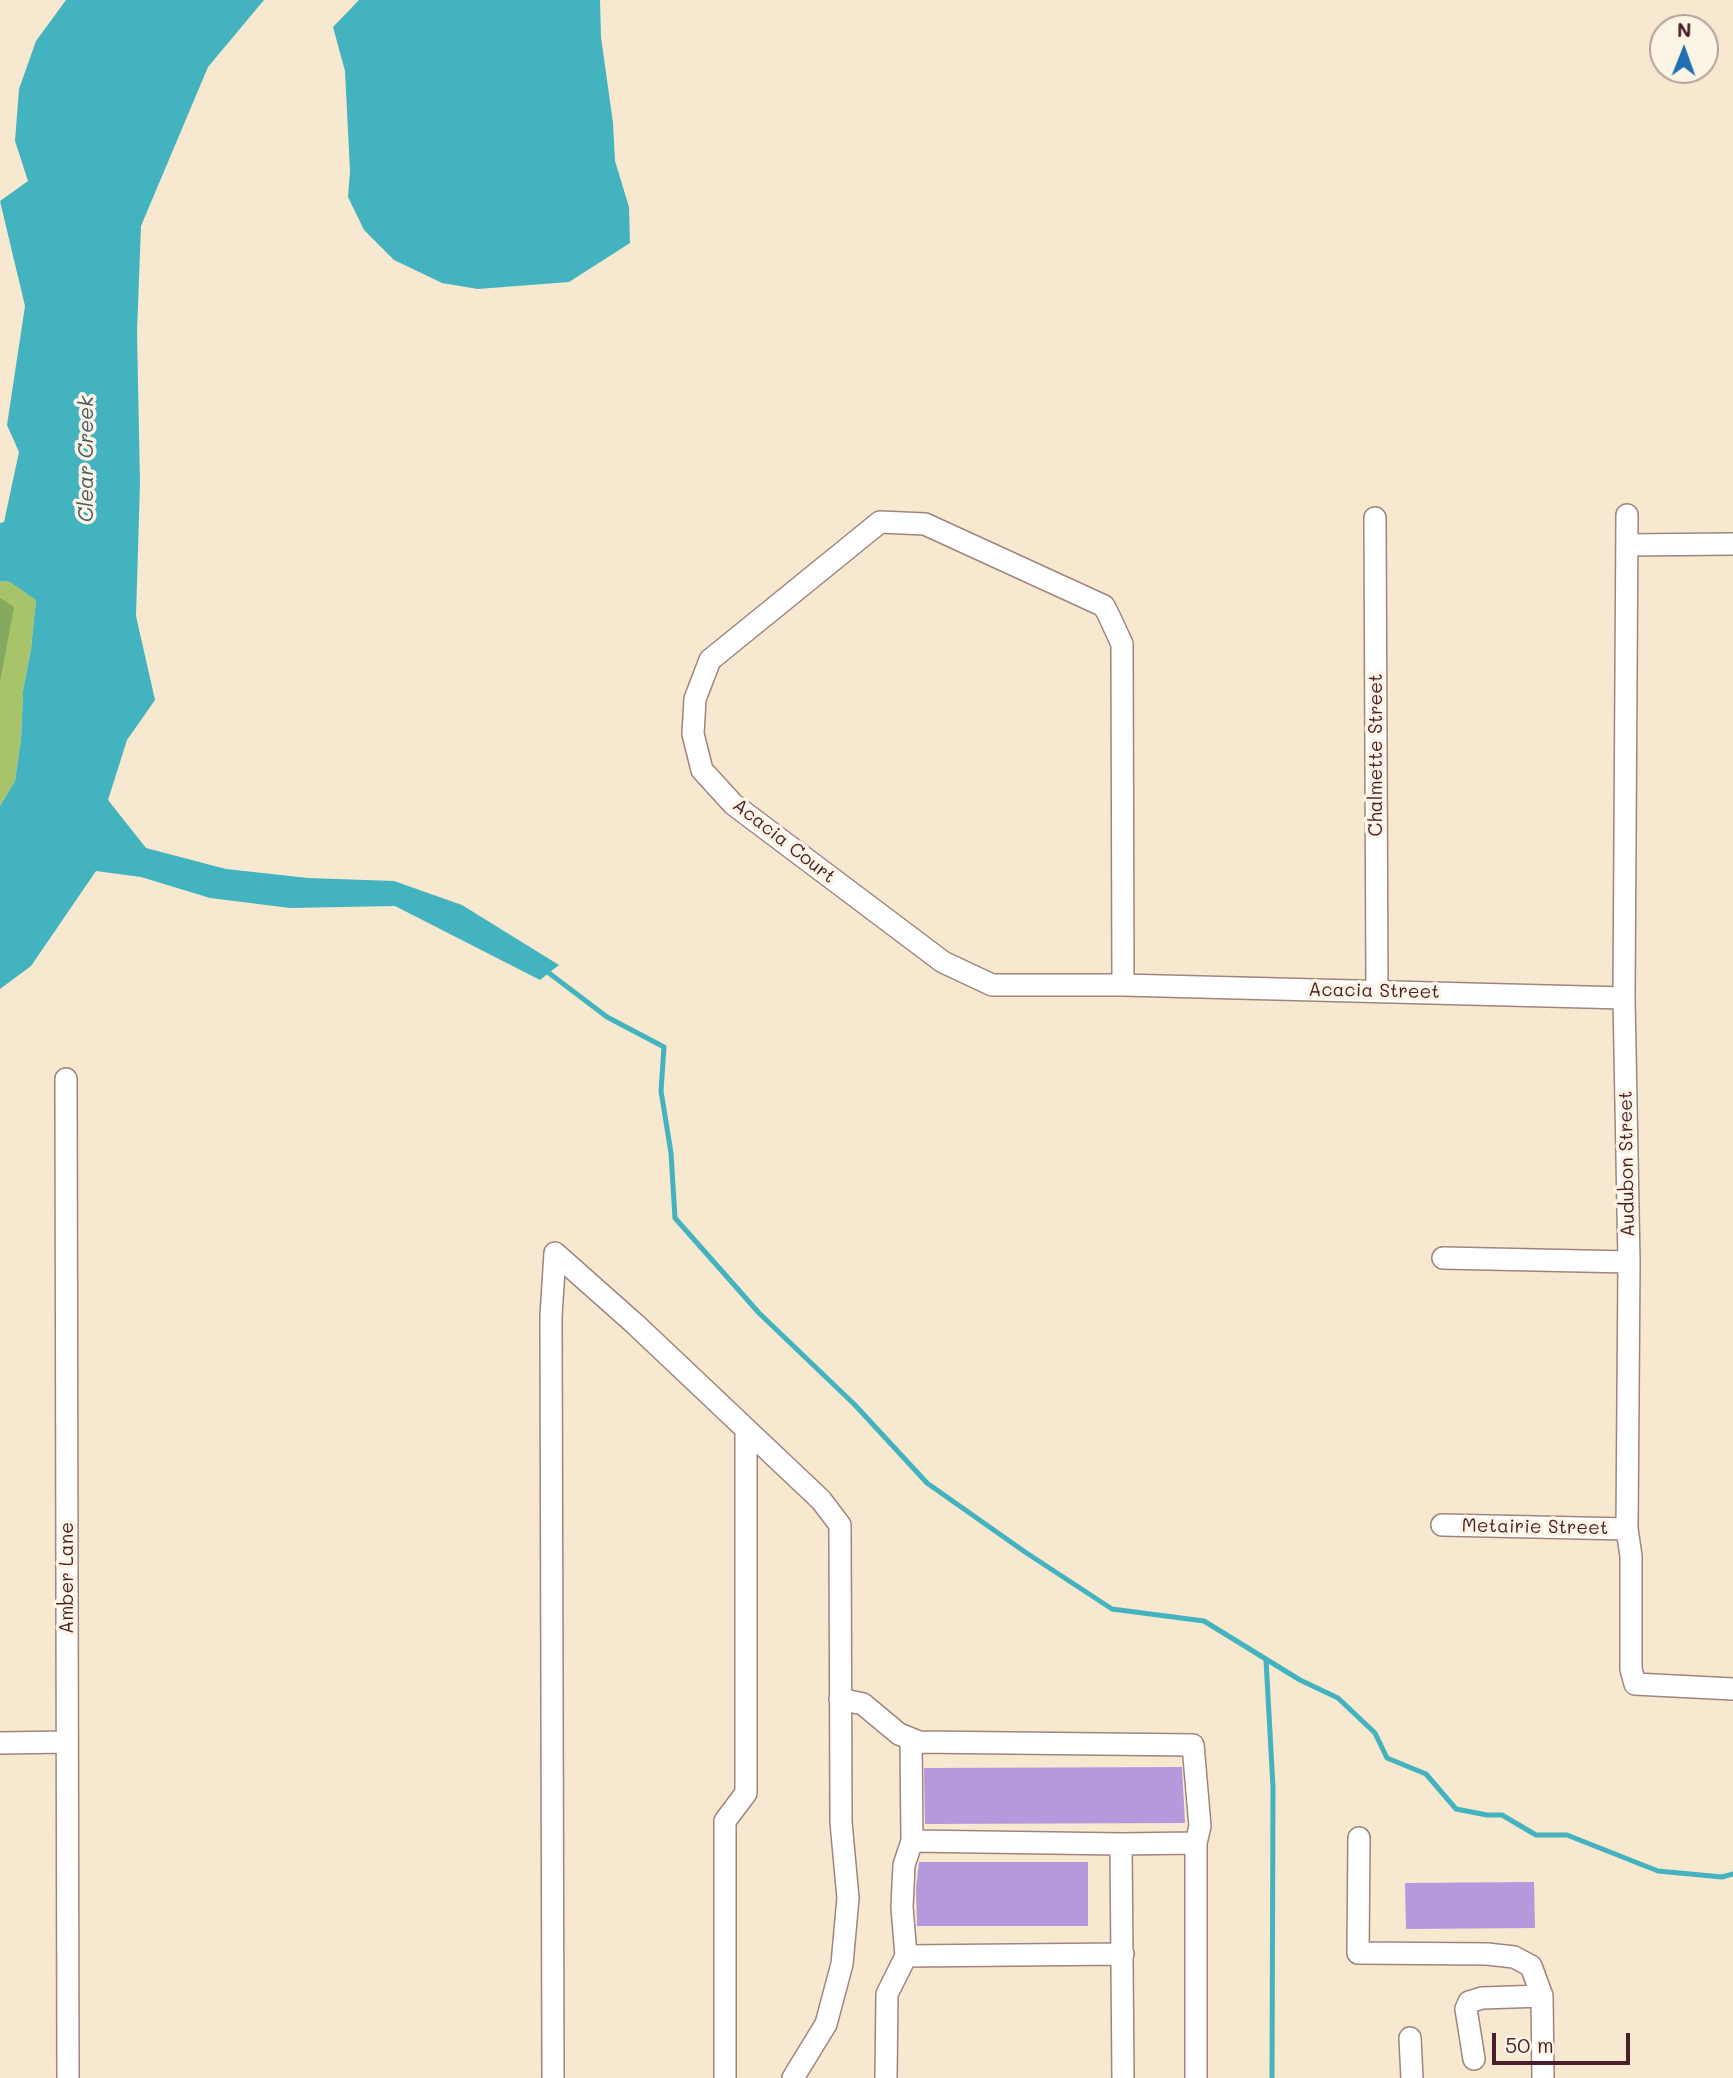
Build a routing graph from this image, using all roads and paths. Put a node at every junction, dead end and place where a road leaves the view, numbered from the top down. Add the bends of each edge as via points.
1 (1627, 515) dead end
2 (1375, 518) dead end
3 (1733, 544) edge
4 (1627, 545) junction
5 (1123, 985) junction
6 (1377, 991) junction
7 (1624, 998) junction
8 (66, 1079) dead end
9 (1443, 1258) dead end
10 (1629, 1262) junction
11 (746, 1429) junction
12 (1442, 1525) dead end
13 (1627, 1529) junction
14 (1733, 1689) edge
15 (840, 1699) junction
16 (911, 1739) junction
17 (67, 1742) junction
18 (0, 1743) edge
19 (1359, 1838) dead end
20 (912, 1841) junction
21 (1196, 1843) junction
22 (1121, 1844) junction
23 (1123, 1954) junction
24 (905, 1956) junction
25 (1542, 1996) junction
26 (1410, 2038) dead end
27 (1474, 2059) dead end
28 (68, 2078) edge
29 (554, 2078) edge
30 (725, 2078) edge
31 (793, 2078) edge
32 (886, 2078) edge
33 (1123, 2078) edge
34 (1196, 2078) edge
35 (1412, 2078) edge
36 (1543, 2078) edge

1 - 4 street, Audubon Street
2 - 6 street, Chalmette Street
3 - 4 street
4 - 7 street, Audubon Street
5 - 5 street, Acacia Court via 992,985 943,962 733,804 702,770 693,734 695,699 710,660 880,522 925,524 1104,606 1122,644
5 - 6 street, Acacia Street
6 - 7 street, Acacia Street
7 - 10 street, Audubon Street
8 - 17 street, Amber Lane
9 - 10 street
10 - 13 street, Audubon Street
11 - 15 street via 821,1500 840,1525
11 - 29 street via 555,1253 551,1316
11 - 30 street via 746,1793 725,1821
12 - 13 street, Metairie Street
13 - 14 street, Audubon Street via 1635,1684
15 - 16 street via 863,1704
15 - 31 street via 841,1822 848,1898 842,1964 826,2024
16 - 20 street
16 - 21 street via 1193,1745 1200,1825
17 - 18 street
17 - 28 street, Amber Lane
19 - 25 street via 1358,1954 1514,1957 1531,1966
20 - 22 street
20 - 24 street via 904,1865
21 - 22 street
21 - 34 street
22 - 23 street
23 - 24 street
23 - 33 street
24 - 32 street via 887,1994
25 - 27 street via 1469,2002 1466,2009
25 - 36 street
26 - 35 street

